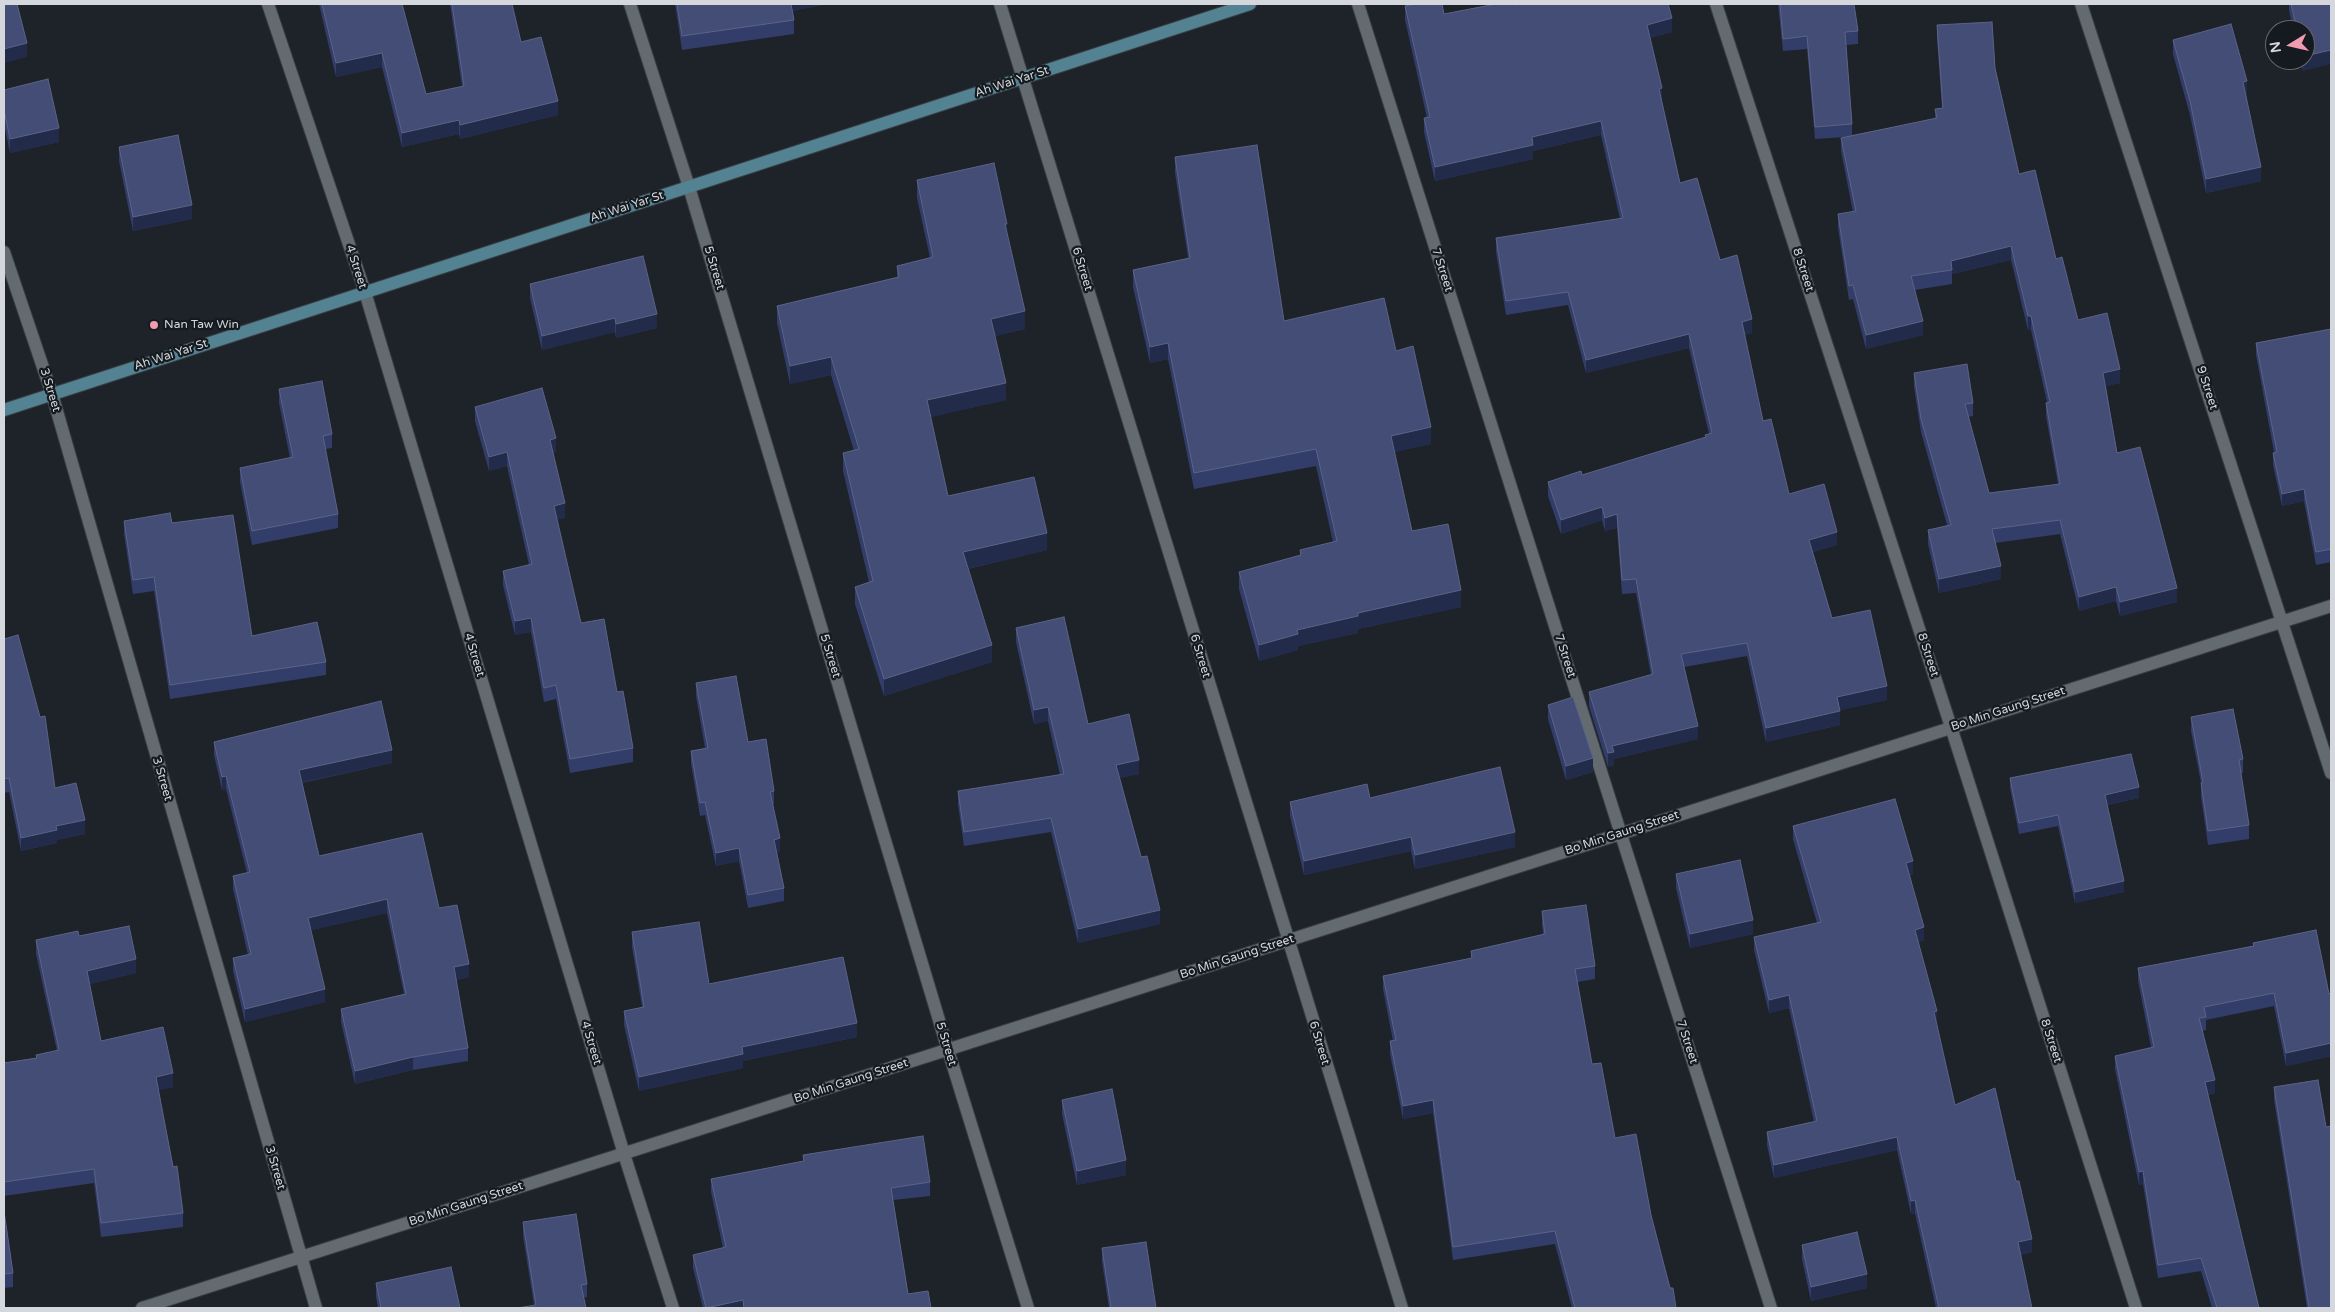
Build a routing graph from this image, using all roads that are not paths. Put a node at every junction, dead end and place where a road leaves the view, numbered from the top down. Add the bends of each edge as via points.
1 (268, 4) edge
2 (630, 4) edge
3 (1000, 4) edge
4 (1250, 4) edge
5 (1358, 4) edge
6 (1716, 4) edge
7 (2081, 4) edge
8 (1023, 78) junction
9 (689, 187) junction
10 (4, 252) edge
11 (365, 292) junction
12 (52, 394) junction
13 (4, 410) edge
14 (2331, 606) edge
15 (2283, 620) junction
16 (1951, 727) junction
17 (2331, 772) edge
18 (1621, 833) junction
19 (1287, 941) junction
20 (948, 1050) junction
21 (624, 1154) junction
22 (300, 1258) junction
23 (142, 1308) edge
24 (316, 1308) edge
25 (673, 1308) edge
26 (1028, 1308) edge
27 (1402, 1308) edge
28 (1771, 1308) edge
29 (2136, 1308) edge

1 - 11 street, 4 Street
2 - 9 street, 5 Street
3 - 8 street, 6 Street
4 - 8 street, Ah Wai Yar St
5 - 18 street, 7 Street
6 - 16 street, 8 Street
7 - 15 street, 9 Street
8 - 9 street, Ah Wai Yar St
8 - 19 street, 6 Street
9 - 11 street, Ah Wai Yar St
9 - 20 street, 5 Street
10 - 12 street, 3 Street
11 - 12 street, Ah Wai Yar St
11 - 21 street, 4 Street
12 - 13 street, Ah Wai Yar St
12 - 22 street, 3 Street
14 - 15 street, Bo Min Gaung Street
15 - 16 street, Bo Min Gaung Street
15 - 17 street, 9 Street
16 - 18 street, Bo Min Gaung Street
16 - 29 street, 8 Street
18 - 19 street, Bo Min Gaung Street
18 - 28 street, 7 Street
19 - 20 street, Bo Min Gaung Street
19 - 27 street, 6 Street
20 - 21 street, Bo Min Gaung Street
20 - 26 street, 5 Street
21 - 22 street, Bo Min Gaung Street
21 - 25 street, 4 Street
22 - 23 street, Bo Min Gaung Street
22 - 24 street, 3 Street

